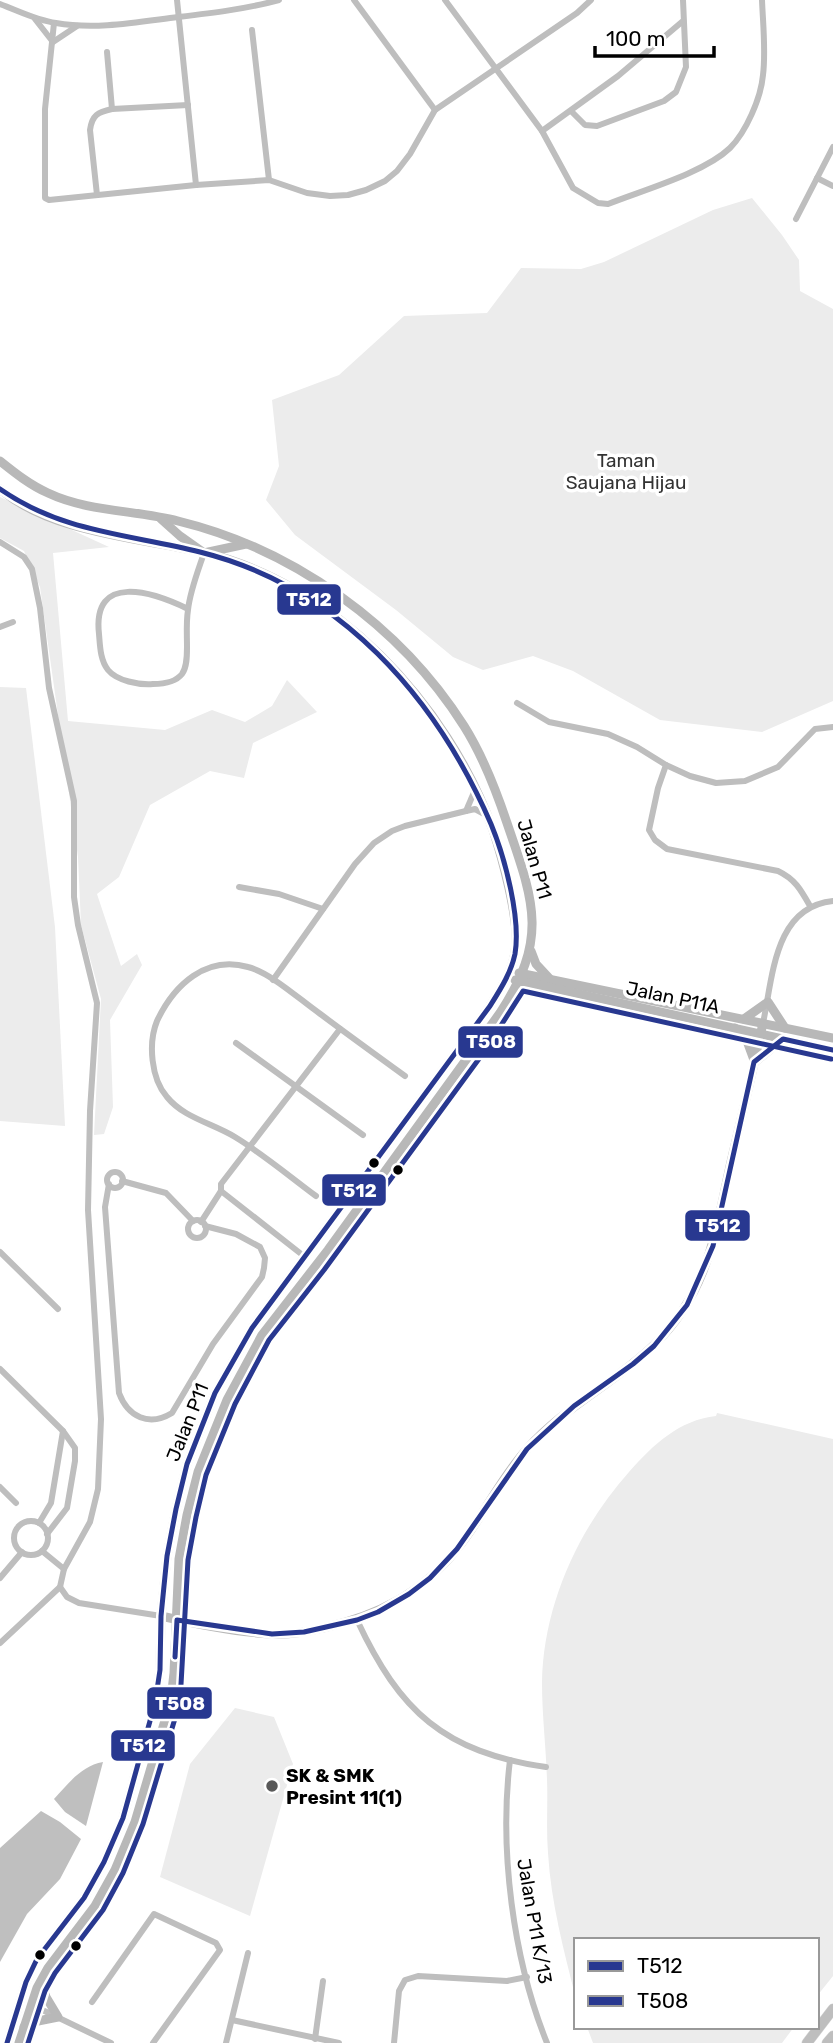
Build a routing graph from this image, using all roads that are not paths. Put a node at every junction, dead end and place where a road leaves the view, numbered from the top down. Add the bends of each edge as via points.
1 (177, 0) edge
2 (279, 0) edge
3 (354, 0) edge
4 (446, 0) edge
5 (591, 0) edge
6 (683, 0) edge
7 (762, 0) edge
8 (0, 4) edge
9 (179, 17) junction
10 (35, 18) junction
11 (683, 21) junction
12 (54, 23) junction
13 (77, 26) junction
14 (251, 30) dead end
15 (53, 42) junction
16 (107, 52) dead end
17 (495, 69) junction
18 (188, 105) junction
19 (113, 109) junction
20 (435, 110) junction
21 (571, 111) junction
22 (542, 131) junction
23 (833, 147) edge
24 (817, 178) junction
25 (269, 180) junction
26 (196, 185) junction
27 (833, 186) edge
28 (97, 195) junction
29 (796, 219) dead end
30 (0, 461) edge
31 (0, 489) edge
32 (160, 517) junction
33 (0, 542) edge
34 (246, 544) junction
35 (204, 553) junction
36 (188, 609) junction
37 (13, 622) dead end
38 (0, 627) edge
39 (517, 703) dead end
40 (833, 727) edge
41 (666, 765) junction
42 (475, 786) junction
43 (466, 811) junction
44 (488, 817) junction
45 (239, 887) dead end
46 (833, 901) edge
47 (810, 906) junction
48 (323, 909) junction
49 (530, 949) junction
50 (508, 974) junction
51 (521, 977) junction
52 (549, 978) junction
53 (273, 980) junction
54 (768, 1002) junction
55 (744, 1019) junction
56 (763, 1023) junction
57 (735, 1028) junction
58 (785, 1028) junction
59 (341, 1029) junction
60 (761, 1034) junction
61 (833, 1038) edge
62 (783, 1039) junction
63 (236, 1043) dead end
64 (833, 1050) edge
65 (754, 1062) junction
66 (405, 1076) dead end
67 (296, 1086) junction
68 (363, 1135) dead end
69 (249, 1146) junction
70 (122, 1181) junction
71 (109, 1184) junction
72 (221, 1191) junction
73 (316, 1196) dead end
74 (192, 1221) junction
75 (203, 1224) junction
76 (328, 1251) junction
77 (0, 1252) edge
78 (305, 1257) junction
79 (304, 1281) junction
80 (58, 1309) dead end
81 (0, 1369) edge
82 (62, 1431) junction
83 (0, 1487) edge
84 (16, 1503) dead end
85 (51, 1503) junction
86 (67, 1508) junction
87 (38, 1523) junction
88 (47, 1534) junction
89 (42, 1551) junction
90 (22, 1552) junction
91 (64, 1569) junction
92 (0, 1578) edge
93 (60, 1587) junction
94 (161, 1616) junction
95 (177, 1620) junction
96 (357, 1620) junction
97 (0, 1643) edge
98 (510, 1760) junction
99 (546, 1767) dead end
100 (248, 1952) dead end
101 (527, 1977) junction
102 (42, 1979) junction
103 (323, 1981) dead end
104 (26, 1982) junction
105 (92, 2002) dead end
106 (32, 2005) junction
107 (833, 2009) edge
108 (15, 2017) junction
109 (58, 2017) junction
110 (232, 2020) junction
111 (24, 2027) junction
112 (819, 2027) edge
113 (818, 2029) edge
114 (833, 2036) edge
115 (315, 2039) junction
116 (8, 2043) edge
117 (19, 2043) edge
118 (111, 2043) edge
119 (153, 2043) edge
120 (226, 2043) edge
121 (339, 2043) edge
122 (394, 2043) edge
123 (547, 2043) edge
124 (807, 2043) edge
125 (827, 2043) edge

1 - 9 street
2 - 9 street
3 - 20 street
4 - 17 street
5 - 17 street
6 - 11 street
7 - 22 street via 764,68 751,117 730,148 699,168 608,204 598,203 573,188
8 - 10 street
9 - 13 street
9 - 18 street
10 - 12 street
10 - 15 street
11 - 21 street
11 - 21 street via 687,67 676,92 664,101 597,126 585,125
12 - 13 street
12 - 15 street
13 - 15 street
14 - 25 street
15 - 28 street via 45,109 45,198
16 - 19 street
17 - 20 street
17 - 22 street
18 - 19 street
18 - 26 street
19 - 28 street via 101,111 91,120
20 - 25 street via 397,171 366,190 330,196
21 - 22 street
23 - 24 street
24 - 27 street
24 - 29 street
25 - 26 street
26 - 28 street
30 - 32 main road, Jalan P11 via 51,495
31 - 35 main road, Jalan P11 via 65,522
32 - 34 main road, Jalan P11
32 - 35 main road
33 - 91 street via 24,557 36,585 49,688 73,793 78,925 97,1003 88,1210 101,1419 98,1489 90,1522
34 - 35 main road
34 - 49 main road, Jalan P11 via 301,570 357,609 419,668 464,725 499,799 531,901
35 - 36 street
35 - 42 main road, Jalan P11 via 276,581 333,614 374,649 409,685
36 - 36 street via 187,659 182,673 170,683 125,681 107,669 98,622 101,604 111,594 132,592 166,598
37 - 38 street
39 - 41 street via 549,722 608,734
40 - 41 street via 815,729 778,767 745,781 716,783
41 - 47 street via 649,830 655,840 667,849 778,871 799,886
42 - 43 street
42 - 44 main road, Jalan P11
43 - 44 street via 475,809
43 - 48 street via 405,826 374,843
44 - 50 main road, Jalan P11 via 501,855 516,932
45 - 48 street
46 - 47 street
47 - 54 street via 783,936
48 - 53 street
49 - 51 main road, Jalan P11
49 - 52 main road
50 - 51 main road, Jalan P11A
50 - 78 main road, Jalan P11 via 466,1039
51 - 52 main road, Jalan P11A
51 - 57 main road, Jalan P11A
51 - 76 main road, Jalan P11 via 477,1047
52 - 55 main road, Jalan P11A
53 - 59 street
53 - 69 street via 248,966 214,964 176,990 152,1040 164,1095 188,1115
54 - 55 main road
54 - 56 street
54 - 58 main road
55 - 56 main road, Jalan P11A
56 - 58 main road, Jalan P11A
56 - 60 main road
57 - 60 main road, Jalan P11A
57 - 65 main road via 751,1048
58 - 61 main road, Jalan P11A
59 - 66 street
59 - 67 street
60 - 62 main road, Jalan P11A
60 - 65 main road
62 - 64 main road, Jalan P11A
62 - 65 main road
63 - 67 street
65 - 96 main road via 710,1257 687,1305 633,1364 574,1406 527,1449 457,1549 430,1578
67 - 68 street
67 - 69 street
69 - 72 street via 221,1184
69 - 73 street
70 - 71 street via 117,1187
70 - 71 street via 113,1172
70 - 74 street via 166,1193
71 - 75 street via 105,1207 119,1393 134,1416 164,1418 172,1413 213,1344 262,1277 265,1258 261,1247
72 - 75 street
72 - 78 street
74 - 75 street
74 - 75 street via 188,1228 195,1238 203,1235
76 - 78 main road
76 - 79 main road, Jalan P11
77 - 80 street
78 - 79 main road
78 - 94 main road, Jalan P11 via 252,1328 203,1422 176,1509
79 - 95 main road, Jalan P11 via 262,1335 227,1400 198,1472 179,1559
81 - 82 street
82 - 85 street
82 - 86 street via 75,1448
83 - 84 street
85 - 86 street
85 - 87 street
86 - 88 street
87 - 88 street
87 - 90 street via 27,1522 15,1533 15,1544
88 - 89 street
89 - 90 street via 33,1555
89 - 91 street
90 - 92 street
91 - 93 street
93 - 94 street via 79,1603
93 - 97 street
94 - 95 main road
94 - 104 main road, Jalan P11 via 155,1703 123,1818 84,1898 37,1959
95 - 96 main road via 272,1634
95 - 102 main road, Jalan P11 via 171,1700 135,1822 95,1906
96 - 98 street via 390,1680 423,1720 463,1745
98 - 99 street
98 - 101 street, Jalan P11 K/13 via 507,1855
100 - 110 street
101 - 122 street via 508,1981 418,1976 405,1980 399,1991
101 - 123 street, Jalan P11 K/13
102 - 106 main road, Jalan P11
102 - 109 main road
103 - 115 street
104 - 106 main road
104 - 108 main road, Jalan P11
105 - 119 street via 154,1914 219,1946
106 - 108 main road
106 - 109 street
106 - 111 main road, Jalan P11
107 - 112 main road
108 - 116 main road, Jalan P11
109 - 111 main road
109 - 118 street
110 - 115 street
110 - 120 street
111 - 117 main road, Jalan P11
113 - 124 main road
114 - 125 main road
115 - 121 street

